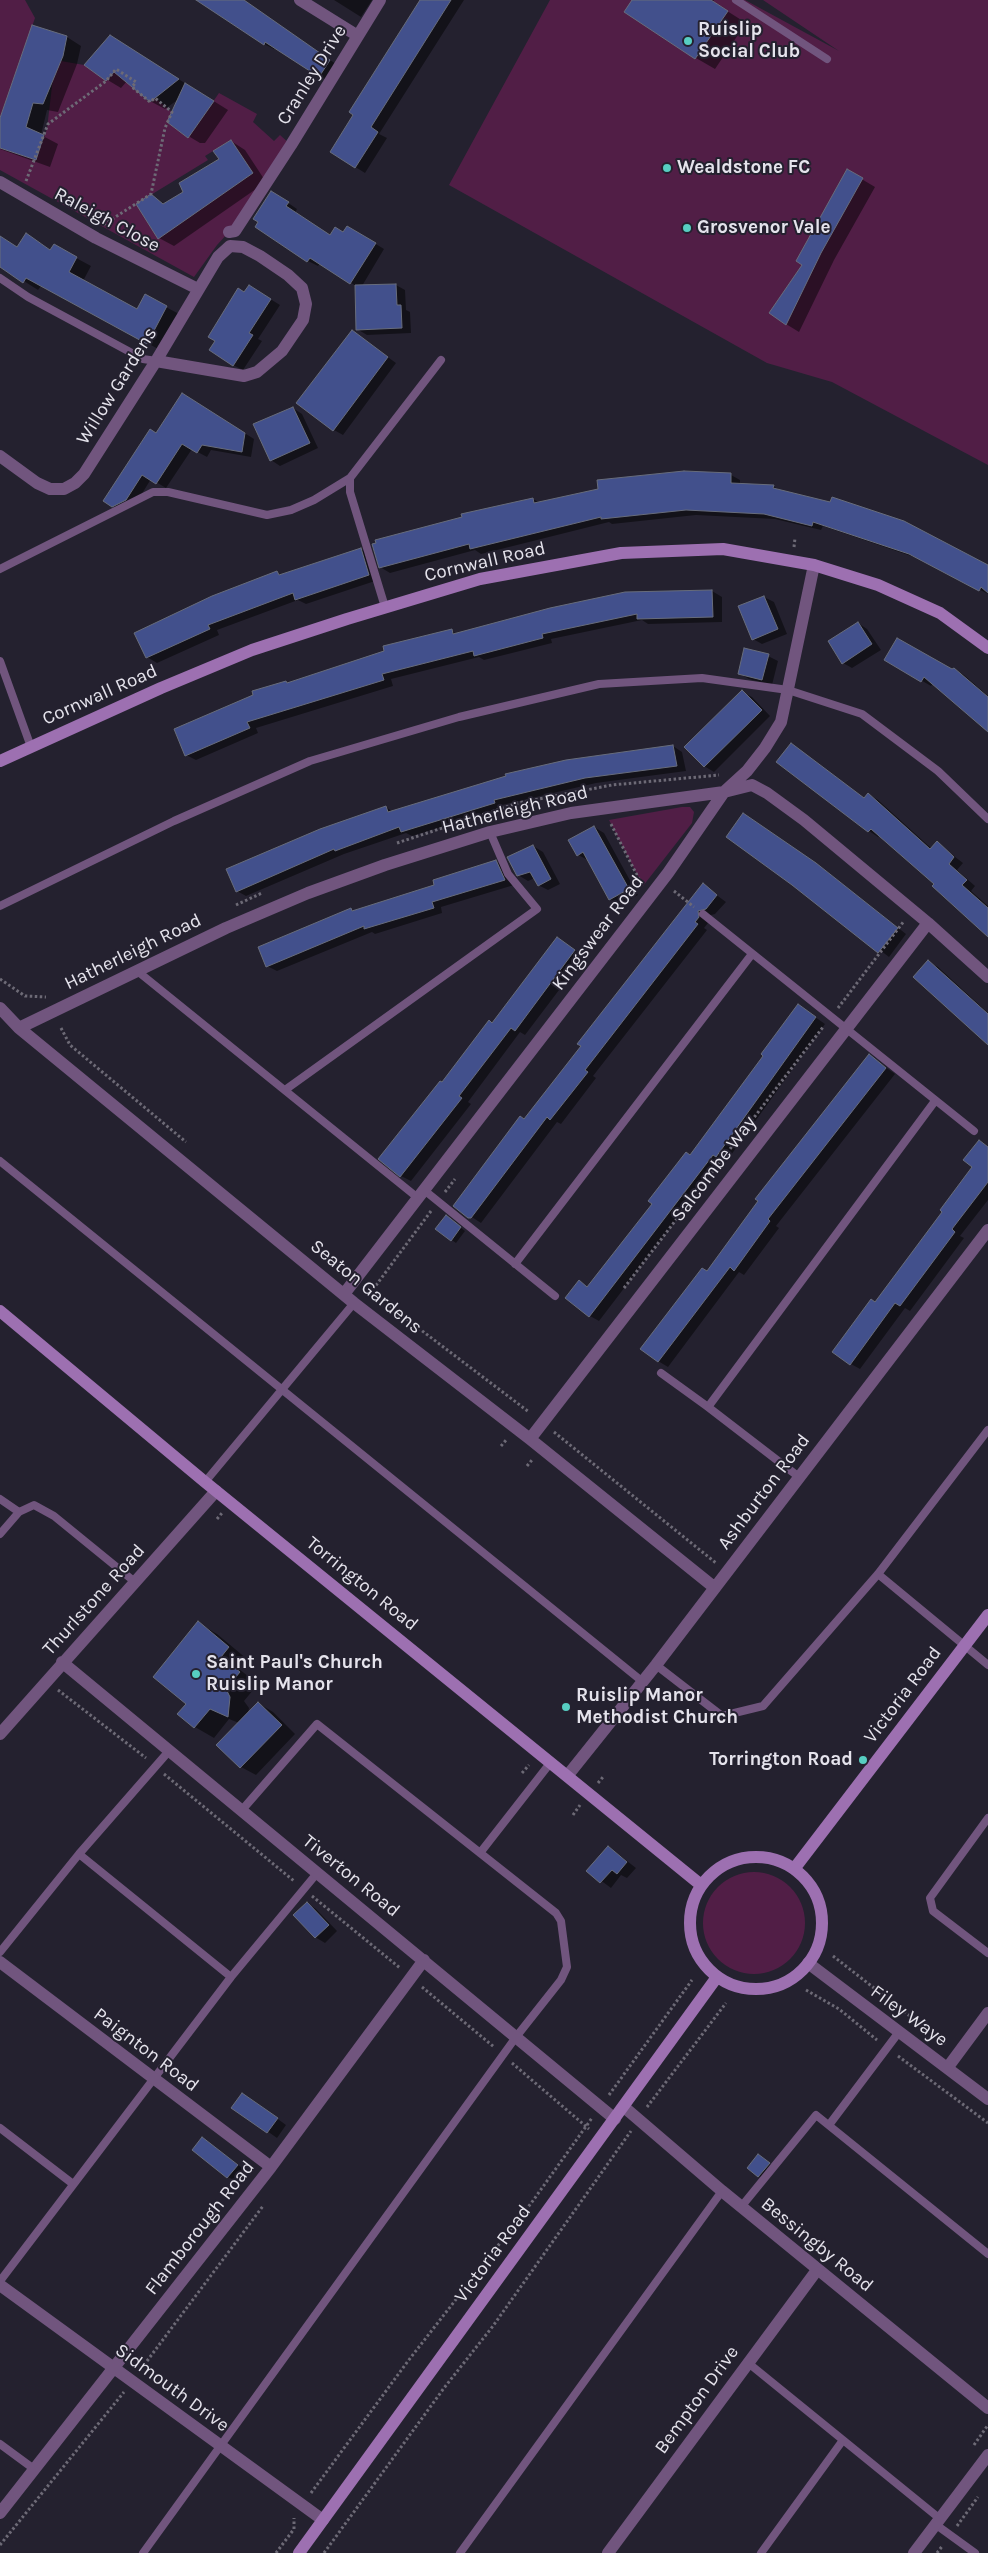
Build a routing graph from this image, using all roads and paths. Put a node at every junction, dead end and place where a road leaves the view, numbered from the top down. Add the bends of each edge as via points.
1 (300, 0) edge
2 (380, 0) edge
3 (736, 0) edge
4 (358, 36) junction
5 (827, 59) dead end
6 (0, 182) edge
7 (26, 183) dead end
8 (100, 226) dead end
9 (229, 232) dead end
10 (0, 278) edge
11 (198, 289) junction
12 (441, 360) dead end
13 (156, 361) junction
14 (0, 456) edge
15 (350, 478) junction
16 (814, 565) junction
17 (0, 569) edge
18 (385, 607) junction
19 (988, 648) edge
20 (0, 662) edge
21 (788, 690) junction
22 (31, 746) junction
23 (0, 761) edge
24 (724, 792) junction
25 (988, 819) edge
26 (610, 821) dead end
27 (490, 832) junction
28 (643, 886) dead end
29 (671, 888) dead end
30 (0, 906) edge
31 (703, 914) joint
32 (928, 923) junction
33 (752, 954) junction
34 (136, 970) junction
35 (988, 977) edge
36 (0, 1008) edge
37 (846, 1027) junction
38 (19, 1028) junction
39 (61, 1028) dead end
40 (285, 1090) junction
41 (935, 1101) junction
42 (974, 1131) dead end
43 (190, 1145) dead end
44 (0, 1161) edge
45 (421, 1194) junction
46 (988, 1230) edge
47 (515, 1264) junction
48 (355, 1279) junction
49 (371, 1292) dead end
50 (344, 1294) junction
51 (555, 1296) dead end
52 (354, 1304) junction
53 (0, 1311) edge
54 (660, 1374) dead end
55 (282, 1390) junction
56 (708, 1407) junction
57 (988, 1430) edge
58 (553, 1431) dead end
59 (530, 1439) junction
60 (799, 1477) junction
61 (205, 1482) junction
62 (216, 1491) junction
63 (0, 1499) edge
64 (20, 1512) junction
65 (0, 1534) edge
66 (715, 1562) dead end
67 (878, 1574) junction
68 (135, 1582) junction
69 (715, 1588) junction
70 (988, 1615) edge
71 (965, 1644) junction
72 (62, 1662) junction
73 (988, 1664) edge
74 (656, 1665) junction
75 (643, 1682) junction
76 (61, 1693) dead end
77 (0, 1734) edge
78 (169, 1751) junction
79 (551, 1762) junction
80 (155, 1766) junction
81 (568, 1775) junction
82 (242, 1810) junction
83 (988, 1818) edge
84 (480, 1852) junction
85 (80, 1854) junction
86 (794, 1869) junction
87 (318, 1872) junction
88 (701, 1886) junction
89 (302, 1888) junction
90 (0, 1952) edge
91 (988, 1953) edge
92 (832, 1956) dead end
93 (424, 1960) junction
94 (0, 1962) edge
95 (808, 1963) junction
96 (231, 1977) junction
97 (410, 1977) junction
98 (717, 1977) junction
99 (692, 1980) dead end
100 (425, 1988) junction
101 (419, 1996) dead end
102 (726, 2003) dead end
103 (988, 2013) edge
104 (899, 2032) junction
105 (516, 2037) junction
106 (958, 2054) junction
107 (504, 2056) junction
108 (948, 2067) junction
109 (153, 2079) junction
110 (988, 2099) edge
111 (600, 2107) junction
112 (624, 2107) junction
113 (615, 2119) junction
114 (639, 2120) junction
115 (829, 2125) junction
116 (586, 2126) junction
117 (0, 2128) edge
118 (628, 2134) junction
119 (636, 2140) dead end
120 (271, 2168) junction
121 (73, 2184) junction
122 (722, 2191) junction
123 (266, 2202) dead end
124 (741, 2207) junction
125 (988, 2254) edge
126 (817, 2270) junction
127 (0, 2283) edge
128 (408, 2361) junction
129 (747, 2362) junction
130 (415, 2366) dead end
131 (114, 2368) junction
132 (132, 2382) junction
133 (988, 2408) edge
134 (843, 2440) junction
135 (0, 2444) edge
136 (222, 2447) junction
137 (988, 2455) edge
138 (34, 2469) junction
139 (983, 2491) dead end
140 (302, 2502) junction
141 (0, 2513) edge
142 (323, 2520) junction
143 (937, 2521) junction
144 (950, 2535) junction
145 (0, 2545) edge
146 (143, 2553) edge
147 (276, 2553) edge
148 (299, 2553) edge
149 (324, 2553) edge
150 (460, 2553) edge
151 (608, 2553) edge
152 (761, 2553) edge
153 (914, 2553) edge
154 (937, 2553) edge
155 (975, 2553) edge

1 - 4 street
2 - 4 street, Cranley Drive
3 - 5 lane
4 - 9 street, Cranley Drive via 235,231
6 - 11 street, Raleigh Close via 96,238
7 - 8 path via 48,124 116,69 136,82 132,87 150,102 155,98 172,112 165,128 151,194
10 - 13 lane via 78,324 143,358
11 - 13 street, Willow Gardens
11 - 13 street, Willow Gardens via 218,257 230,246 243,246 302,288 306,304 303,320 282,351 257,372 244,376
12 - 15 lane
13 - 14 street, Willow Gardens via 84,474 75,483 64,489 50,489
15 - 17 lane via 306,503 267,515 168,492 153,492
15 - 18 lane via 350,492
16 - 18 street, Cornwall Road via 723,549 621,553 480,579
16 - 19 street, Cornwall Road via 878,585 940,613
16 - 21 street, Kingswear Road
18 - 22 street, Cornwall Road via 252,650
20 - 22 lane
21 - 24 street, Kingswear Road via 781,722 765,748 747,771
21 - 25 lane via 862,714 938,771
21 - 30 lane via 702,678 599,684 459,717 310,761 174,821
22 - 23 street, Cornwall Road
24 - 27 street, Hatherleigh Road via 571,813
24 - 32 street, Hatherleigh Road via 752,785 767,793
24 - 45 street, Kingswear Road via 668,873
26 - 28 path
27 - 34 street, Hatherleigh Road via 308,893
27 - 40 lane via 508,874 537,909
29 - 31 path
31 - 33 lane
32 - 35 street, Hatherleigh Road
32 - 37 street, Salcombe Way
33 - 37 lane
33 - 47 lane
34 - 38 street, Hatherleigh Road
34 - 40 lane
36 - 38 street, Seaton Gardens
37 - 41 lane
37 - 59 street, Salcombe Way
38 - 50 street, Seaton Gardens
39 - 43 path via 70,1046
40 - 45 lane
41 - 42 lane
41 - 56 lane
44 - 55 lane
45 - 47 lane
45 - 48 street, Kingswear Road
46 - 60 street, Ashburton Road
47 - 51 lane
48 - 49 path
48 - 50 street, Kingswear Road
50 - 52 street, Seaton Gardens
52 - 55 lane
52 - 59 street, Seaton Gardens
53 - 61 street, Torrington Road
54 - 56 lane
55 - 61 lane
55 - 75 lane
56 - 60 lane
57 - 67 lane
58 - 66 path
59 - 69 street, Seaton Gardens
60 - 69 street, Ashburton Road
61 - 62 street, Torrington Road
62 - 68 street, Thurlstone Road
62 - 79 street, Torrington Road
63 - 64 lane
64 - 65 lane
64 - 68 lane via 34,1505 54,1516
67 - 71 lane
67 - 74 lane via 763,1706 722,1716
68 - 72 street, Thurlstone Road
69 - 74 street, Ashburton Road
70 - 71 street, Victoria Road
71 - 73 lane
71 - 86 street, Victoria Road
72 - 77 street, Thurlstone Road
72 - 78 street, Tiverton Road
74 - 75 street, Ashburton Road
75 - 81 street, Ashburton Road
76 - 80 path
78 - 80 lane
78 - 82 street, Tiverton Road
79 - 81 street, Torrington Road
79 - 84 lane
80 - 85 lane
80 - 89 path
81 - 88 street, Torrington Road
82 - 84 lane via 317,1724
82 - 87 street, Tiverton Road
83 - 91 lane via 930,1898 933,1911
84 - 105 lane via 556,1913 561,1922 567,1967 562,1980
85 - 90 lane
85 - 96 lane
86 - 88 street via 774,1859 752,1857 730,1862 712,1873
86 - 95 street via 809,1884 818,1903 822,1924 818,1944
87 - 89 lane
87 - 93 street, Tiverton Road
88 - 98 street via 691,1909 690,1928 694,1947
89 - 96 lane
89 - 97 path
92 - 106 path
93 - 97 street, Flamborough Road
93 - 105 street, Tiverton Road
94 - 109 street, Paignton Road
95 - 98 street via 794,1977 775,1986 742,1987
95 - 104 street, Filey Waye
96 - 109 lane
97 - 100 path
97 - 120 street, Flamborough Road
98 - 112 street, Victoria Road
99 - 111 path
100 - 101 path
100 - 107 path
102 - 114 path
103 - 106 street
104 - 108 street, Filey Waye
104 - 115 lane
105 - 107 lane
105 - 111 street, Tiverton Road
106 - 108 street
107 - 116 path
107 - 136 lane
108 - 110 street, Filey Waye
109 - 120 street, Paignton Road
109 - 121 lane
111 - 113 street, Tiverton Road
111 - 116 path
112 - 113 street, Victoria Road
112 - 114 street, Bessingby Road
113 - 142 street, Victoria Road
114 - 118 path
114 - 122 street, Bessingby Road
115 - 124 lane via 816,2115
115 - 125 lane
116 - 128 path via 532,2202
117 - 121 lane
118 - 119 path
118 - 149 path via 493,2326
120 - 131 street, Flamborough Road
121 - 127 lane
122 - 124 street, Bessingby Road
122 - 150 lane
123 - 132 path
124 - 126 street, Bessingby Road
126 - 129 street, Bempton Drive
126 - 133 street, Bessingby Road
127 - 131 street, Sidmouth Drive
128 - 130 path
128 - 140 path via 320,2484
129 - 134 lane
129 - 151 street, Bempton Drive
131 - 132 street, Sidmouth Drive
131 - 138 street, Flamborough Road
132 - 136 street, Sidmouth Drive
132 - 145 path
134 - 143 lane
134 - 152 lane
135 - 138 lane
136 - 140 street, Sidmouth Drive
136 - 146 lane
137 - 143 street
138 - 141 street, Flamborough Road
139 - 144 path
140 - 142 street, Sidmouth Drive
140 - 147 path via 294,2517 294,2529
142 - 148 street, Victoria Road
143 - 144 lane
143 - 153 street
144 - 154 path
144 - 155 lane

